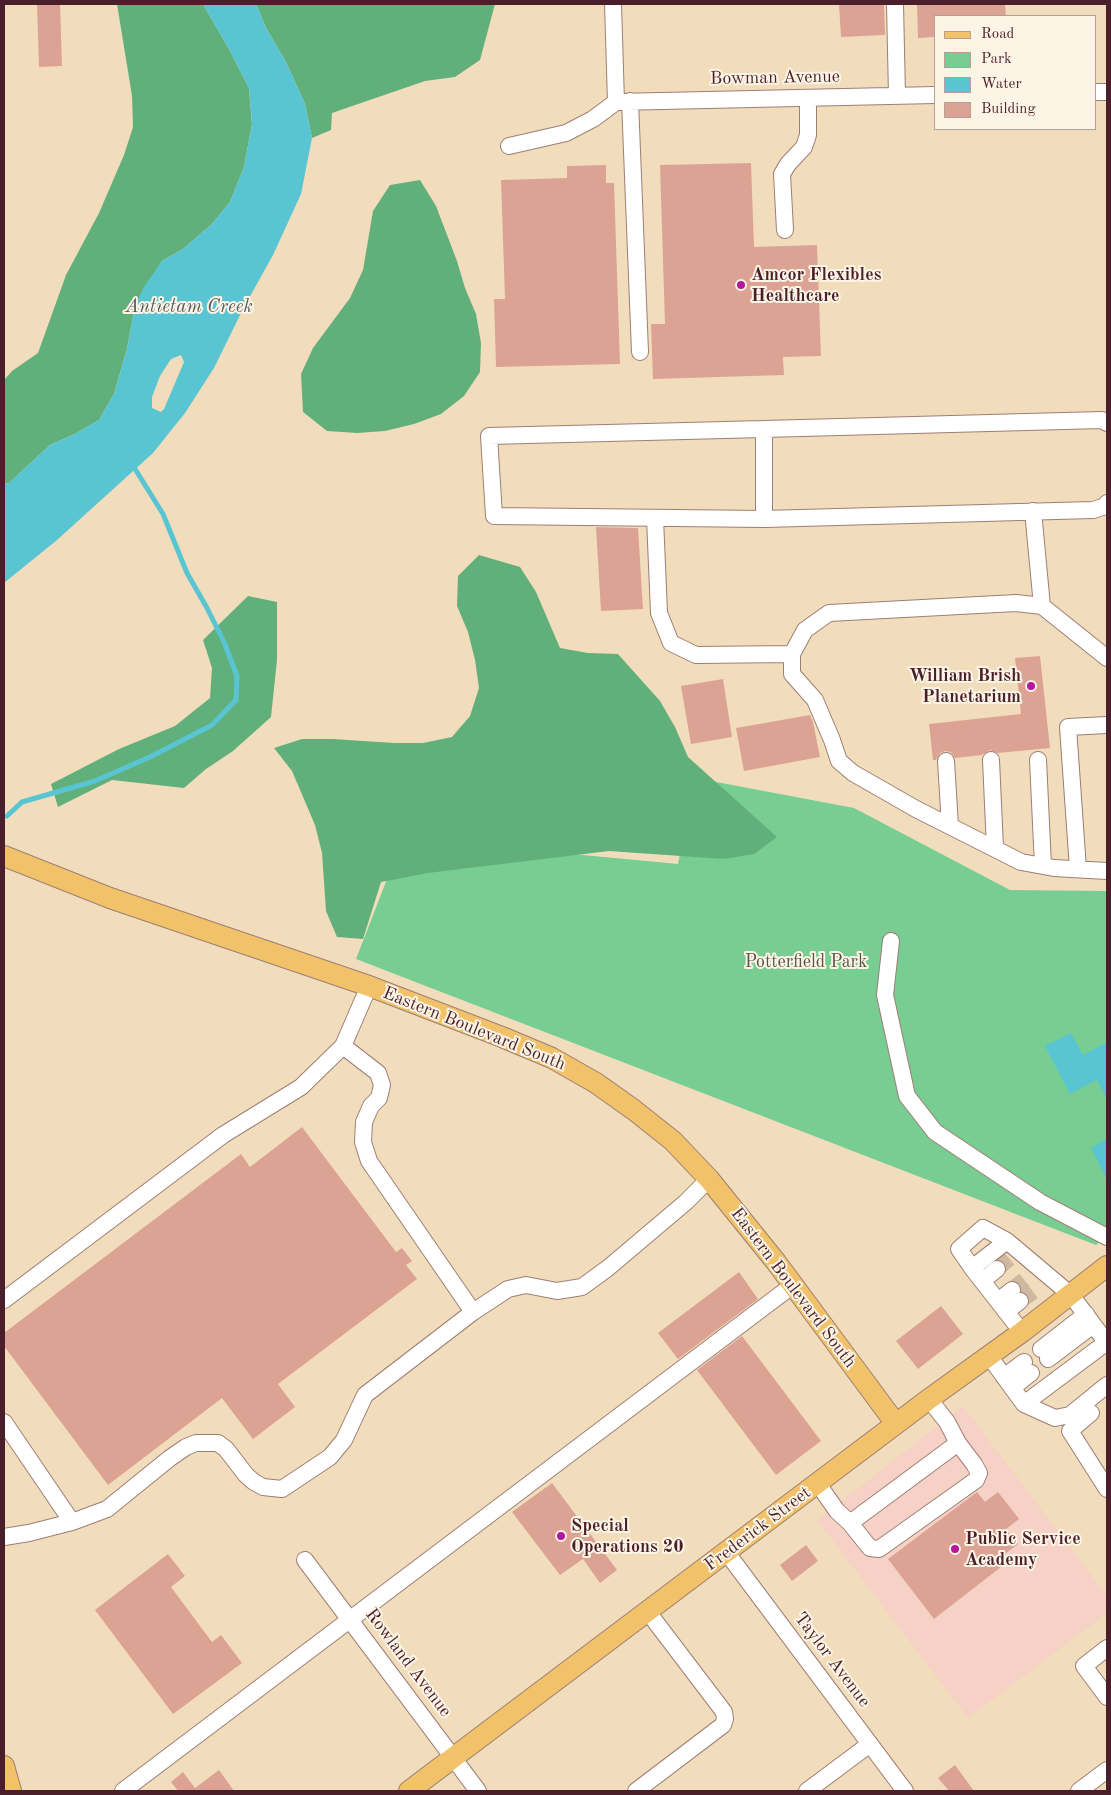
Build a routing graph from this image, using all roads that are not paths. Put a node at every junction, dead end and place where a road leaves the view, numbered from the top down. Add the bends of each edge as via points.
1 (613, 4) edge
2 (895, 4) edge
3 (934, 95) edge
4 (897, 96) junction
5 (808, 98) junction
6 (623, 101) junction
7 (509, 146) dead end
8 (785, 230) dead end
9 (640, 352) dead end
10 (1107, 423) edge
11 (764, 429) junction
12 (1107, 503) edge
13 (1033, 511) junction
14 (655, 518) junction
15 (764, 519) junction
16 (1042, 606) junction
17 (792, 654) junction
18 (1107, 658) edge
19 (1107, 725) edge
20 (991, 760) dead end
21 (1038, 760) dead end
22 (946, 761) dead end
23 (950, 826) junction
24 (995, 848) junction
25 (4, 856) edge
26 (1043, 866) junction
27 (1078, 869) junction
28 (1107, 871) edge
29 (891, 941) dead end
30 (368, 986) junction
31 (343, 1046) junction
32 (709, 1179) junction
33 (1107, 1237) edge
34 (1013, 1249) junction
35 (1107, 1266) edge
36 (997, 1269) tunnel mouth
37 (977, 1275) junction
38 (793, 1285) junction
39 (1071, 1294) junction
40 (1016, 1295) tunnel mouth
41 (4, 1300) edge
42 (1002, 1306) junction
43 (473, 1312) junction
44 (1090, 1319) junction
45 (1029, 1327) junction
46 (1107, 1343) edge
47 (989, 1356) junction
48 (1027, 1368) dead end
49 (1008, 1382) junction
50 (1107, 1384) edge
51 (929, 1399) junction
52 (1024, 1404) junction
53 (1091, 1413) dead end
54 (4, 1422) edge
55 (896, 1424) junction
56 (958, 1443) junction
57 (818, 1484) junction
58 (1107, 1489) edge
59 (72, 1522) junction
60 (850, 1523) junction
61 (4, 1537) edge
62 (727, 1553) junction
63 (305, 1560) dead end
64 (648, 1612) junction
65 (350, 1619) junction
66 (1107, 1648) edge
67 (1107, 1697) edge
68 (870, 1744) junction
69 (453, 1758) junction
70 (4, 1766) edge
71 (1107, 1770) edge
72 (11, 1791) edge
73 (123, 1791) edge
74 (409, 1791) edge
75 (478, 1791) edge
76 (636, 1791) edge
77 (807, 1791) edge
78 (905, 1791) edge
79 (1079, 1791) edge

1 - 6 street
2 - 4 street
3 - 4 street, Bowman Avenue
4 - 5 street, Bowman Avenue
5 - 6 street, Bowman Avenue
5 - 8 street via 808,135 804,146 782,174
6 - 7 street via 566,133
6 - 9 street
10 - 11 street via 1102,420
11 - 14 street via 489,436 494,516
11 - 15 street
12 - 13 street via 1093,510
13 - 15 street
13 - 16 street
14 - 15 street
14 - 17 street via 659,613 671,643 696,654
16 - 17 street via 1016,602 829,613 806,630
16 - 18 street
17 - 23 street via 792,674 815,700 839,760 853,773
19 - 27 street via 1068,727
20 - 24 street
21 - 26 street
22 - 23 street
23 - 24 street
24 - 26 street via 1020,862
25 - 30 main road, Eastern Boulevard South via 110,898
26 - 27 street
27 - 28 street
29 - 33 street via 885,995 907,1096 935,1132 1040,1202
30 - 31 street
30 - 32 main road, Eastern Boulevard South via 510,1040 574,1070 634,1110 672,1141
31 - 41 street via 300,1087 223,1135
31 - 43 street via 378,1072 382,1085 379,1098 371,1106 364,1122 363,1142 369,1161
32 - 38 main road, Eastern Boulevard South
32 - 43 street via 686,1202 582,1287 557,1291 526,1285 508,1289
34 - 37 street
34 - 37 street via 983,1228 959,1249
34 - 39 street via 1040,1277
35 - 39 main road, Frederick Street
36 - 37 street
37 - 42 street
38 - 55 main road, Eastern Boulevard South
38 - 65 street
39 - 44 street
39 - 45 main road, Frederick Street
40 - 42 street
42 - 45 street
43 - 59 street via 365,1395 344,1440 330,1457 282,1489 263,1487 254,1482 218,1443 196,1443 170,1458 106,1509
44 - 45 street via 1047,1350
44 - 46 street
45 - 47 main road, Frederick Street
46 - 52 street
47 - 49 street
47 - 51 main road, Frederick Street
48 - 49 street
49 - 52 street
50 - 52 street via 1070,1415 1055,1418
51 - 55 main road, Frederick Street
51 - 56 street
53 - 58 street via 1070,1431
54 - 59 street
55 - 57 main road, Frederick Street
56 - 60 street
56 - 60 street via 974,1464 978,1474 976,1480 879,1549 870,1548
57 - 60 street
57 - 62 main road, Frederick Street
59 - 61 street
62 - 64 main road, Frederick Street
62 - 68 street, Taylor Avenue
63 - 65 street, Rowland Avenue
64 - 69 main road, Frederick Street
64 - 76 street via 724,1712 725,1719 723,1725
65 - 69 street, Rowland Avenue
65 - 73 street
66 - 67 street via 1084,1666
68 - 77 street
68 - 78 street, Taylor Avenue
69 - 74 main road, Frederick Street
69 - 75 street, Rowland Avenue
70 - 72 main road
71 - 79 street

